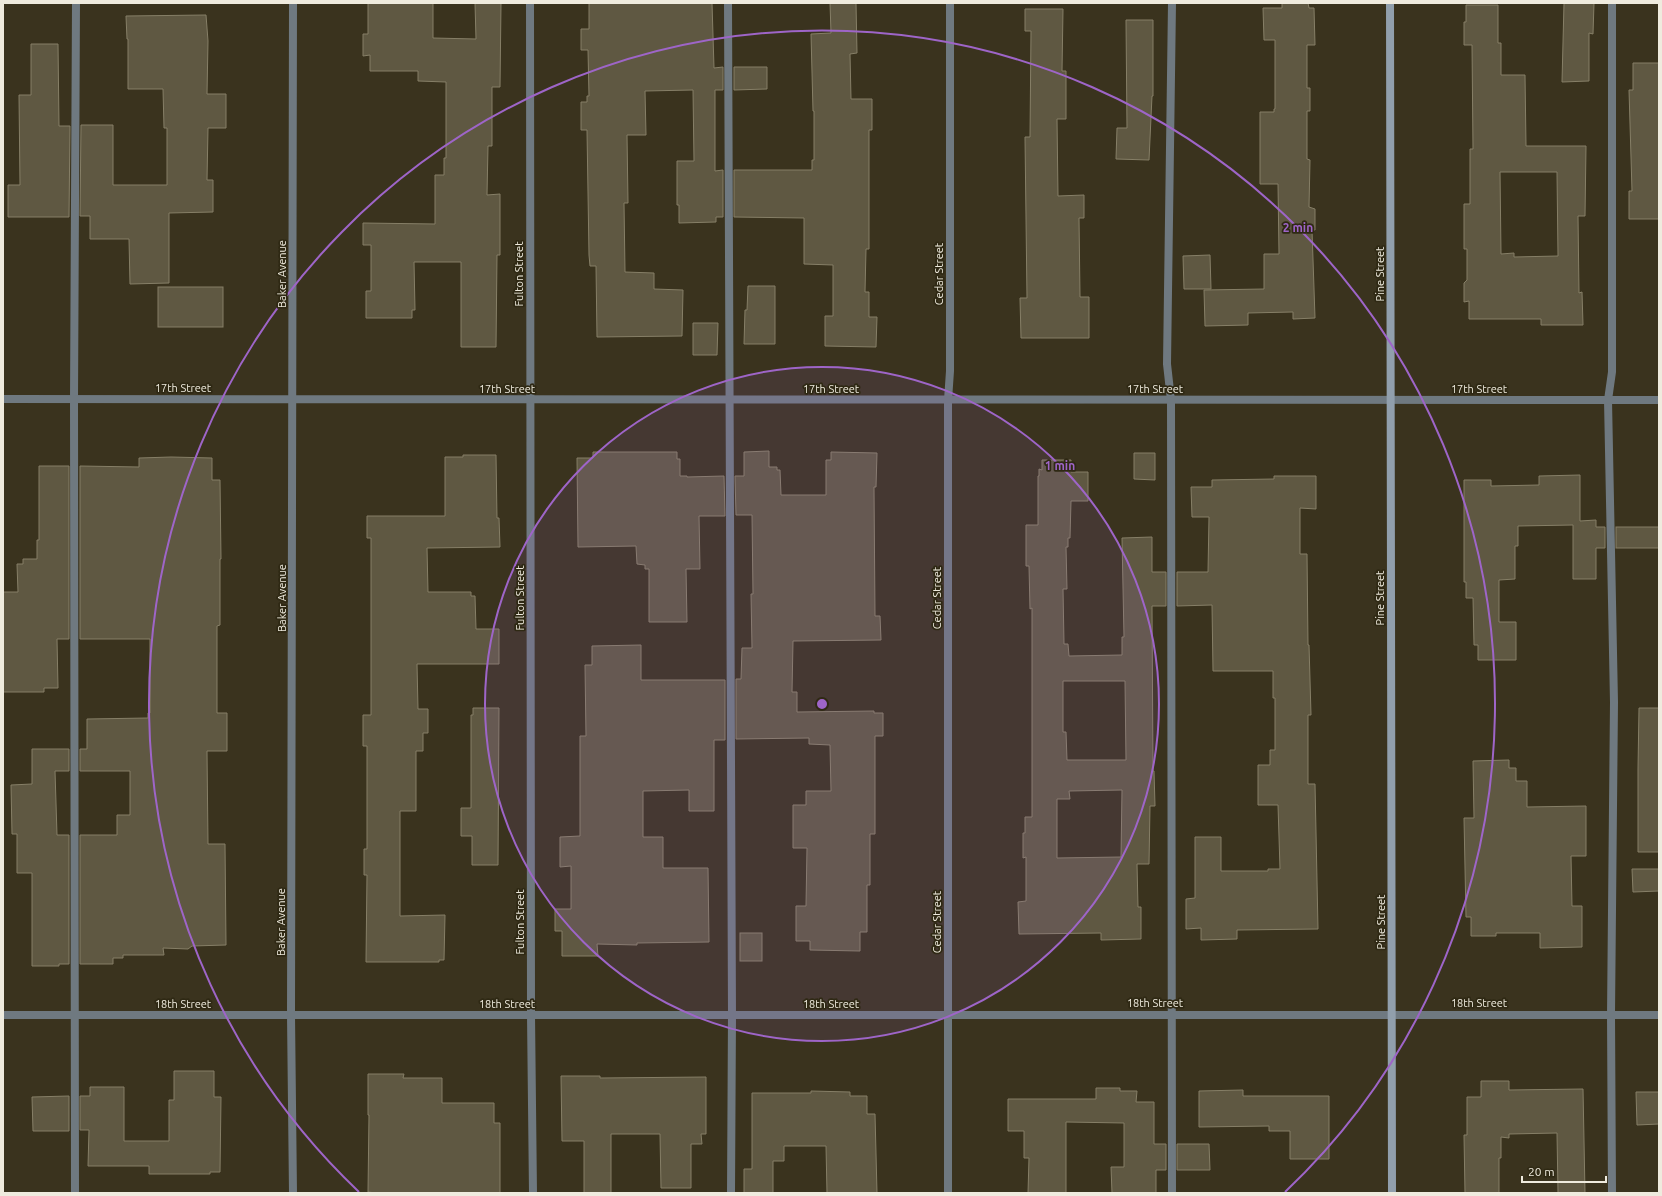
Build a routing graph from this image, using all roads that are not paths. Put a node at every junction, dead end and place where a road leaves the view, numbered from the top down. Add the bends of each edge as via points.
1 (76, 3) edge
2 (293, 3) edge
3 (530, 3) edge
4 (728, 3) edge
5 (950, 3) edge
6 (1172, 3) edge
7 (1390, 3) edge
8 (1612, 3) edge
9 (3, 399) edge
10 (74, 399) junction
11 (293, 400) junction
12 (530, 400) junction
13 (729, 400) junction
14 (948, 400) junction
15 (1171, 400) junction
16 (1391, 400) junction
17 (1608, 400) junction
18 (1659, 400) edge
19 (1170, 1014) junction
20 (1392, 1014) junction
21 (3, 1015) edge
22 (75, 1015) junction
23 (292, 1015) junction
24 (531, 1015) junction
25 (732, 1015) junction
26 (948, 1015) junction
27 (1611, 1015) junction
28 (1659, 1015) edge
29 (75, 1193) edge
30 (293, 1193) edge
31 (533, 1193) edge
32 (731, 1193) edge
33 (948, 1193) edge
34 (1172, 1193) edge
35 (1392, 1193) edge
36 (1612, 1193) edge

1 - 10 street
2 - 11 street, Baker Avenue
3 - 12 street, Fulton Street
4 - 13 street
5 - 14 street, Cedar Street
6 - 15 street via 1166,364
7 - 16 street, Pine Street
8 - 17 street via 1612,372
9 - 10 street, 17th Street
10 - 11 street, 17th Street
10 - 22 street
11 - 12 street, 17th Street
11 - 23 street, Baker Avenue
12 - 13 street, 17th Street
12 - 24 street, Fulton Street
13 - 14 street, 17th Street
13 - 25 street
14 - 15 street, 17th Street
14 - 26 street, Cedar Street
15 - 16 street, 17th Street
15 - 19 street
16 - 17 street, 17th Street
16 - 20 street, Pine Street
17 - 18 street, 17th Street
17 - 27 street via 1614,702
19 - 20 street, 18th Street
19 - 26 street, 18th Street
19 - 34 street
20 - 27 street, 18th Street
20 - 35 street, Pine Street
21 - 22 street, 18th Street
22 - 23 street, 18th Street
22 - 29 street
23 - 24 street, 18th Street
23 - 30 street, Baker Avenue
24 - 25 street, 18th Street
24 - 31 street, Fulton Street
25 - 26 street, 18th Street
25 - 32 street
26 - 33 street, Cedar Street
27 - 28 street, 18th Street
27 - 36 street

